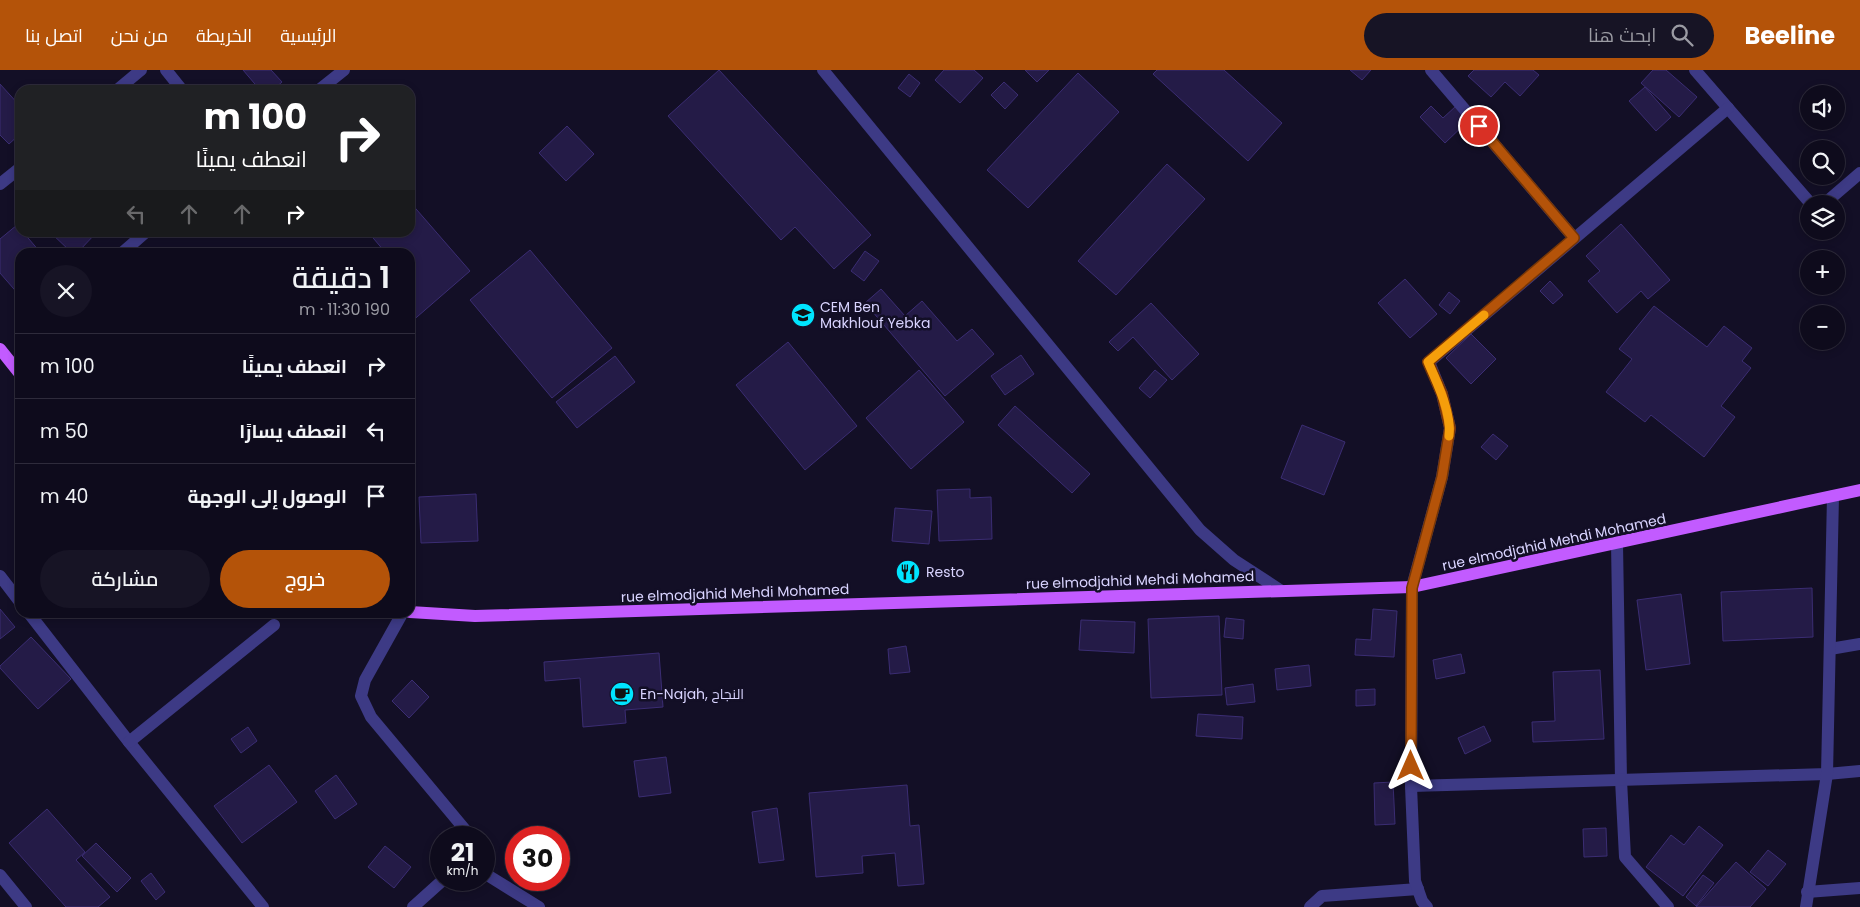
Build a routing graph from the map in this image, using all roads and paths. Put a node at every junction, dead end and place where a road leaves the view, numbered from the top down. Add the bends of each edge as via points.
1 (141, 70) edge
2 (166, 70) edge
3 (344, 70) edge
4 (823, 70) edge
5 (1431, 70) edge
6 (1695, 70) edge
7 (123, 85) edge
8 (178, 85) edge
9 (325, 85) edge
10 (1728, 108) junction
11 (15, 172) edge
12 (1860, 173) edge
13 (0, 184) edge
14 (1804, 195) edge
15 (1834, 195) edge
16 (140, 237) edge
17 (1574, 238) junction
18 (128, 248) edge
19 (1, 353) edge
20 (15, 368) edge
21 (1860, 490) edge
22 (1833, 496) junction
23 (1617, 544) junction
24 (0, 576) edge
25 (1412, 588) junction
26 (1280, 590) junction
27 (15, 596) edge
28 (415, 612) edge
29 (33, 618) edge
30 (400, 618) edge
31 (274, 626) dead end
32 (1860, 644) edge
33 (1830, 649) junction
34 (129, 742) junction
35 (1860, 772) edge
36 (1827, 774) junction
37 (1621, 780) junction
38 (1411, 786) junction
39 (462, 826) edge
40 (0, 875) edge
41 (495, 880) edge
42 (1860, 888) edge
43 (1418, 889) junction
44 (431, 891) edge
45 (1807, 892) junction
46 (26, 907) edge
47 (263, 907) edge
48 (413, 907) edge
49 (539, 907) edge
50 (1310, 907) edge
51 (1427, 907) edge
52 (1668, 907) edge
53 (1806, 907) edge

1 - 7 street
2 - 8 street
3 - 9 street
4 - 26 street via 1200,530 1234,560
5 - 17 street
6 - 10 street
10 - 14 street
10 - 17 street
11 - 13 street
12 - 15 street
16 - 18 street
17 - 25 street via 1428,362 1442,394 1450,428 1442,477
19 - 20 main road
21 - 22 main road, rue elmodjahid Mehdi Mohamed
22 - 23 main road, rue elmodjahid Mehdi Mohamed
22 - 33 street
23 - 25 main road, rue elmodjahid Mehdi Mohamed
23 - 37 street
24 - 27 street
25 - 26 main road, rue elmodjahid Mehdi Mohamed
25 - 38 street
26 - 28 main road, rue elmodjahid Mehdi Mohamed via 475,616
29 - 34 street
30 - 39 street via 365,680 361,696 371,717
31 - 34 street
32 - 33 street
33 - 36 street
34 - 47 street
35 - 36 street
36 - 37 street
36 - 45 street
37 - 38 street
37 - 52 street via 1625,857
38 - 43 street
40 - 46 street
41 - 49 street
42 - 45 street
43 - 50 street via 1322,896
43 - 51 street
44 - 48 street
45 - 53 street

